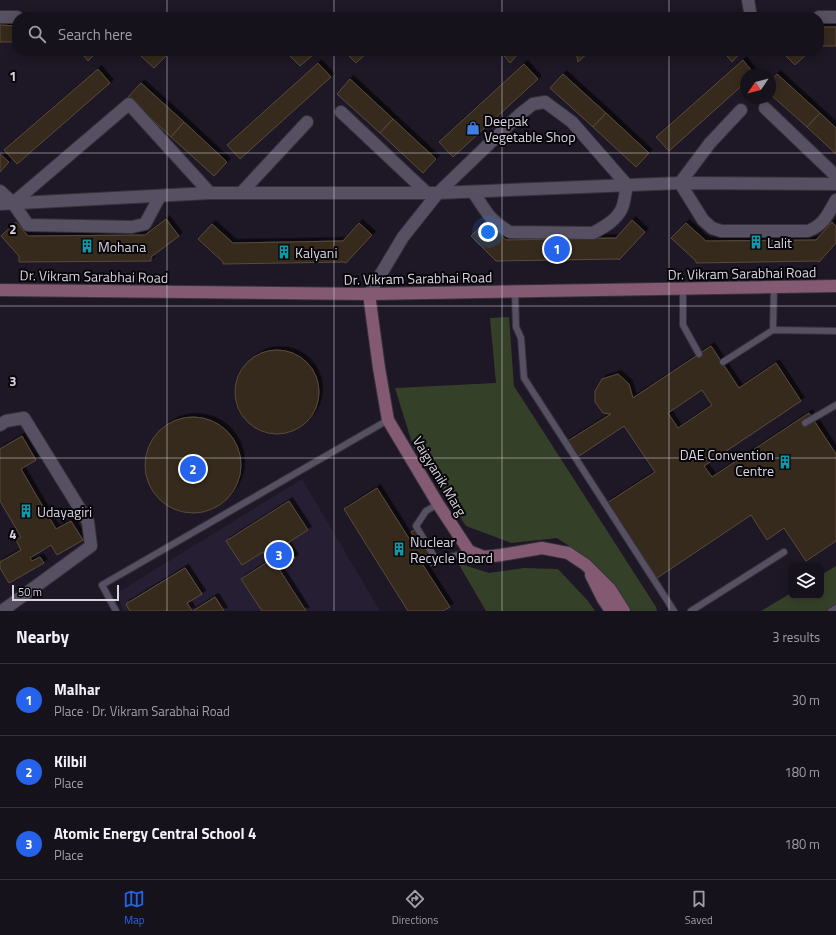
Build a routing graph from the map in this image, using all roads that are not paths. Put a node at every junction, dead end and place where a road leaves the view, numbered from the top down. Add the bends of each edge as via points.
1 (748, 0) edge
2 (751, 12) edge
3 (0, 17) edge
4 (12, 17) edge
5 (824, 17) edge
6 (836, 17) edge
7 (765, 108) dead end
8 (741, 110) dead end
9 (341, 112) dead end
10 (307, 122) dead end
11 (836, 176) edge
12 (680, 183) junction
13 (836, 184) edge
14 (627, 186) junction
15 (0, 191) edge
16 (473, 192) junction
17 (210, 193) junction
18 (241, 193) junction
19 (432, 193) junction
20 (160, 196) junction
21 (836, 200) edge
22 (13, 203) junction
23 (0, 204) edge
24 (836, 286) edge
25 (774, 287) junction
26 (683, 289) junction
27 (0, 290) edge
28 (515, 292) junction
29 (369, 294) junction
30 (773, 330) junction
31 (836, 331) edge
32 (699, 354) dead end
33 (723, 362) dead end
34 (836, 405) edge
35 (388, 420) junction
36 (805, 423) dead end
37 (0, 425) edge
38 (438, 504) junction
39 (469, 551) junction
40 (784, 552) dead end
41 (586, 565) junction
42 (836, 608) edge
43 (2, 611) edge
44 (116, 611) edge
45 (611, 611) edge
46 (624, 611) edge
47 (674, 611) edge
48 (691, 611) edge
49 (831, 611) edge

1 - 2 street
3 - 4 street
5 - 6 street
7 - 11 street
8 - 12 street via 710,143
9 - 19 street
10 - 18 street
12 - 13 street
12 - 14 street
12 - 21 street via 703,220 712,228 721,231 808,231 817,227 827,217
14 - 16 street
14 - 16 street via 623,208 605,227 593,233 510,232 490,217
14 - 19 street via 572,122 545,102 534,104 519,115
15 - 22 street
16 - 19 street
17 - 18 street
17 - 20 street
17 - 22 street via 129,104
18 - 19 street
19 - 29 street
20 - 22 street
20 - 22 street via 145,224 132,227 28,225
22 - 23 street
24 - 25 street, Dr. Vikram Sarabhai Road
25 - 26 street, Dr. Vikram Sarabhai Road
25 - 30 lane
26 - 28 street, Dr. Vikram Sarabhai Road
26 - 32 lane via 683,324
27 - 29 street, Dr. Vikram Sarabhai Road
28 - 29 street, Dr. Vikram Sarabhai Road
28 - 47 lane via 516,327 521,338 524,378
29 - 35 street, Vaigyanik Marg
30 - 31 lane
30 - 33 lane
34 - 36 lane
35 - 38 street, Vaigyanik Marg
35 - 44 lane via 102,585
37 - 43 street via 6,421 24,418 88,522 91,546
38 - 39 street, Vaigyanik Marg
38 - 39 lane via 426,512 416,526 435,558 448,558
39 - 41 street via 484,557 542,548 568,553
40 - 48 lane
41 - 45 street
41 - 46 street via 610,589
42 - 49 lane

